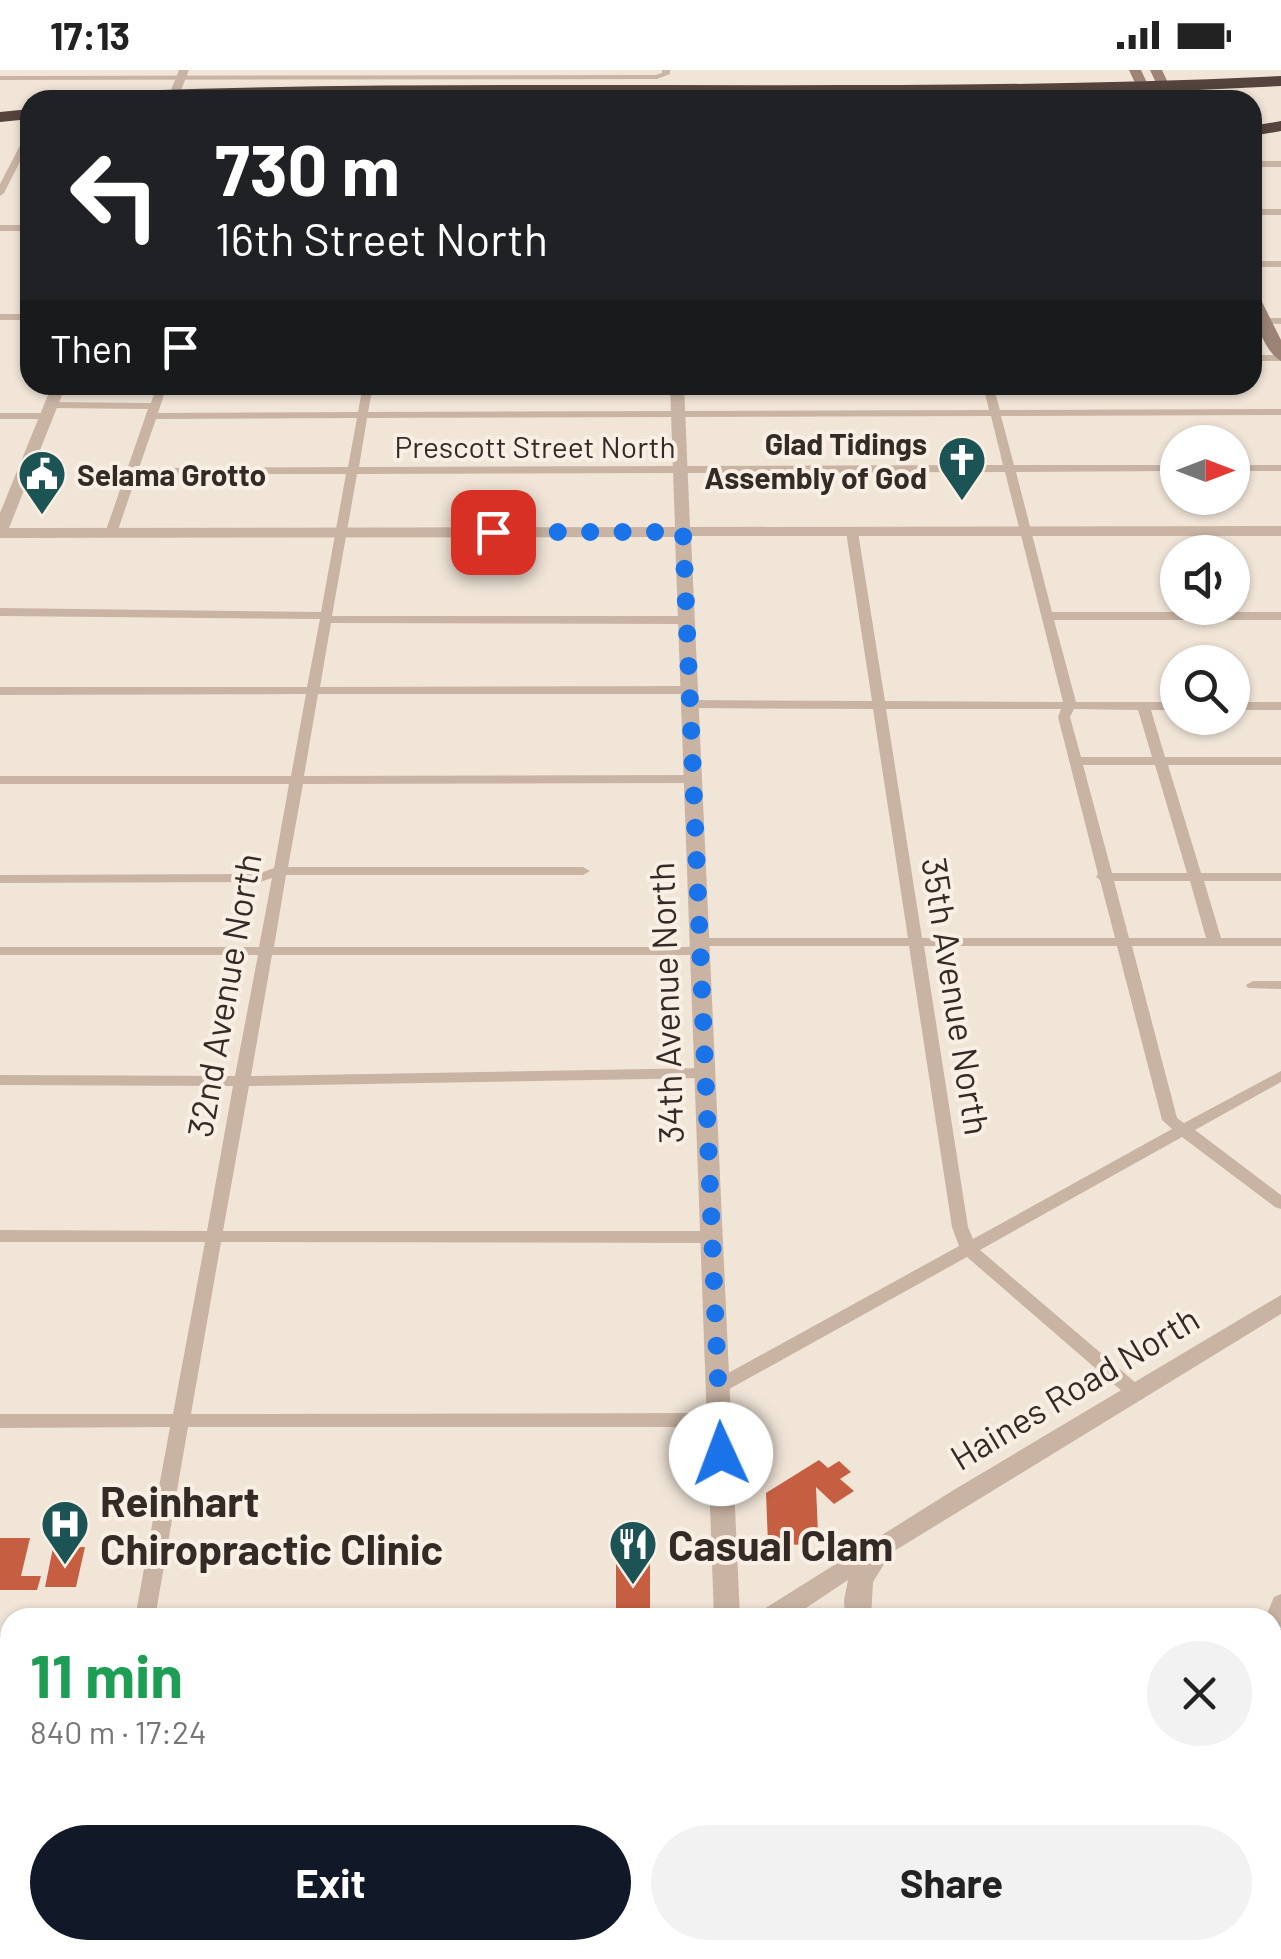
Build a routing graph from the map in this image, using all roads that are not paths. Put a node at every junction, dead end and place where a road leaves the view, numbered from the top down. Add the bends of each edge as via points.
1 (1184, 70) edge
2 (182, 74) edge
3 (422, 74) edge
4 (662, 74) edge
5 (1141, 74) edge
6 (0, 78) edge
7 (1281, 81) edge
8 (788, 90) joint
9 (1162, 90) edge
10 (20, 154) edge
11 (0, 193) edge
12 (1262, 312) edge
13 (1281, 357) edge
14 (55, 395) edge
15 (158, 395) edge
16 (366, 395) edge
17 (677, 395) edge
18 (991, 395) edge
19 (153, 410) junction
20 (49, 411) junction
21 (995, 412) junction
22 (1281, 412) edge
23 (678, 414) junction
24 (0, 416) edge
25 (362, 416) junction
26 (1010, 468) junction
27 (1160, 468) edge
28 (1250, 468) edge
29 (1281, 468) edge
30 (680, 470) junction
31 (132, 471) junction
32 (352, 472) junction
33 (683, 532) junction
34 (852, 532) junction
35 (1026, 532) junction
36 (1281, 532) edge
37 (0, 533) edge
38 (112, 533) junction
39 (341, 533) junction
40 (0, 612) edge
41 (1047, 616) junction
42 (1281, 616) edge
43 (326, 618) junction
44 (686, 620) junction
45 (312, 691) junction
46 (0, 692) edge
47 (690, 697) junction
48 (878, 705) junction
49 (1070, 705) junction
50 (1143, 706) junction
51 (1160, 706) edge
52 (1250, 706) edge
53 (1281, 706) edge
54 (1158, 760) junction
55 (1075, 761) junction
56 (1281, 761) edge
57 (693, 778) junction
58 (296, 779) junction
59 (0, 780) edge
60 (279, 871) junction
61 (582, 871) dead end
62 (1103, 877) junction
63 (1196, 877) junction
64 (1281, 877) edge
65 (0, 879) edge
66 (915, 940) junction
67 (1121, 942) junction
68 (1215, 942) junction
69 (1281, 942) edge
70 (701, 947) junction
71 (0, 951) edge
72 (264, 951) junction
73 (1252, 985) dead end
74 (1281, 985) edge
75 (705, 1073) junction
76 (1281, 1076) edge
77 (0, 1080) edge
78 (240, 1082) junction
79 (1183, 1132) junction
80 (1281, 1203) edge
81 (0, 1236) edge
82 (213, 1236) junction
83 (712, 1236) junction
84 (969, 1250) junction
85 (1281, 1303) edge
86 (718, 1386) junction
87 (1137, 1394) junction
88 (0, 1420) edge
89 (720, 1420) junction
90 (180, 1421) junction
91 (902, 1530) junction
92 (147, 1608) edge
93 (727, 1608) edge
94 (785, 1608) edge
95 (857, 1608) edge

1 - 5 highway
2 - 3 street
2 - 6 street
3 - 4 street
5 - 8 highway
5 - 9 main road
7 - 8 highway
10 - 11 street
12 - 13 main road
14 - 20 street
15 - 19 street
16 - 25 street, 32nd Avenue North
17 - 23 street, 34th Avenue North
18 - 21 street
19 - 20 street
19 - 25 street
19 - 31 street
20 - 24 street
20 - 37 street
21 - 22 street
21 - 23 street
21 - 26 street
23 - 25 street
23 - 30 street, 34th Avenue North
25 - 32 street, 32nd Avenue North
26 - 27 street, Prescott Street North
26 - 30 street, Prescott Street North
26 - 35 street
28 - 29 street
30 - 32 street, Prescott Street North
30 - 33 street, 34th Avenue North
31 - 32 street, Prescott Street North
31 - 38 street
32 - 39 street, 32nd Avenue North
33 - 34 street
33 - 39 street
33 - 44 street, 34th Avenue North
34 - 35 street
34 - 48 street, 35th Avenue North
35 - 36 street
35 - 41 street
37 - 38 street
38 - 39 street
39 - 43 street, 32nd Avenue North
40 - 43 street
41 - 42 street
41 - 49 street
43 - 44 street
43 - 45 street, 32nd Avenue North
44 - 47 street, 34th Avenue North
45 - 46 street
45 - 47 street
45 - 58 street, 32nd Avenue North
47 - 48 street
47 - 57 street, 34th Avenue North
48 - 49 street
48 - 66 street, 35th Avenue North
49 - 50 street
49 - 55 street via 1064,718
50 - 51 street
50 - 54 street
52 - 53 street
54 - 55 street
54 - 56 street
54 - 63 street
55 - 62 street
57 - 58 street
57 - 70 street, 34th Avenue North
58 - 59 street
58 - 60 street, 32nd Avenue North
60 - 61 street
60 - 65 street via 260,878
60 - 72 street, 32nd Avenue North
62 - 63 street
62 - 67 street
63 - 64 street
63 - 68 street
66 - 67 street
66 - 70 street
66 - 84 street, 35th Avenue North
67 - 68 street
67 - 79 street via 1170,1120
68 - 69 street
70 - 72 street
70 - 75 street, 34th Avenue North
71 - 72 street
72 - 78 street, 32nd Avenue North
73 - 74 street
75 - 78 street
75 - 83 street, 34th Avenue North
76 - 79 street
77 - 78 street
78 - 82 street, 32nd Avenue North
79 - 80 street
79 - 84 street
81 - 82 street
82 - 83 street
82 - 90 street, 32nd Avenue North
83 - 86 street, 34th Avenue North
84 - 86 street
84 - 87 street
85 - 87 street, Haines Road North
86 - 89 street, 34th Avenue North
87 - 91 street, Haines Road North
88 - 90 street
89 - 90 street
89 - 93 street, 34th Avenue North
90 - 92 street, 32nd Avenue North
91 - 94 street, Haines Road North
91 - 95 street, Haines Road North via 863,1572

